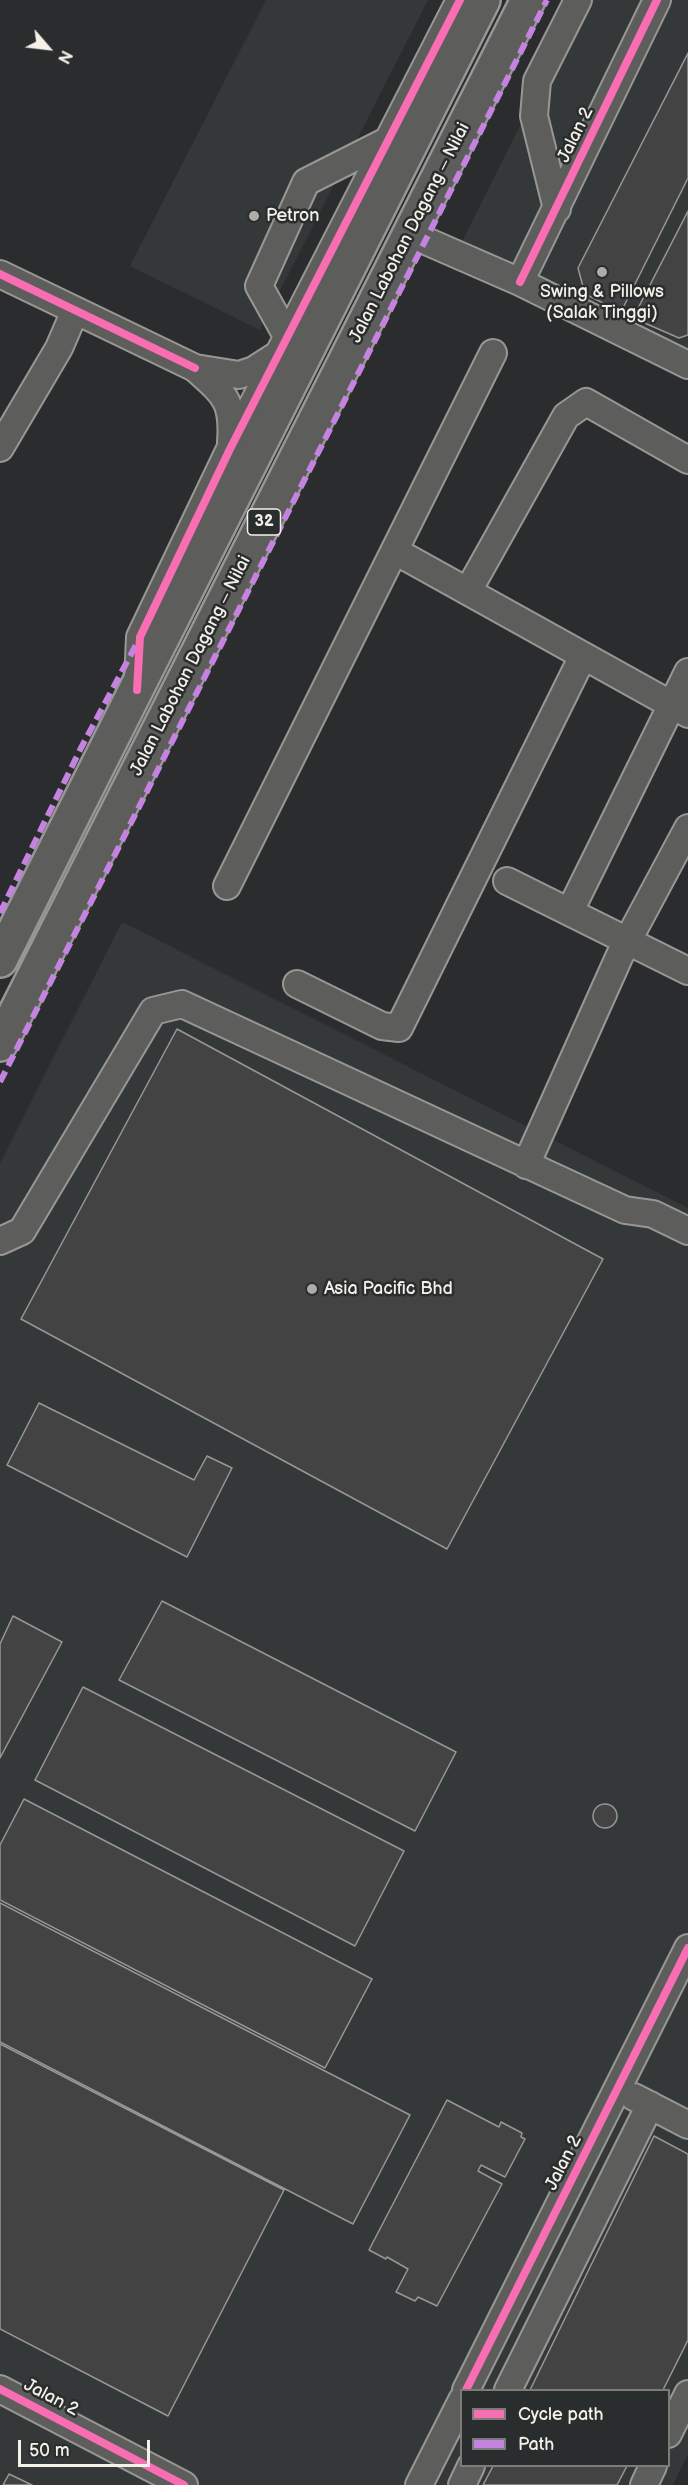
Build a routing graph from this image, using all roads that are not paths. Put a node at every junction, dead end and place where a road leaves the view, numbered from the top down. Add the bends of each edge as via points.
1 (460, 0) edge
2 (483, 0) edge
3 (528, 0) edge
4 (578, 0) edge
5 (657, 0) edge
6 (389, 140) junction
7 (557, 209) junction
8 (410, 234) junction
9 (0, 274) edge
10 (520, 282) junction
11 (75, 311) junction
12 (283, 346) junction
13 (493, 353) dead end
14 (688, 365) edge
15 (195, 368) junction
16 (0, 448) edge
17 (230, 449) junction
18 (688, 460) edge
19 (394, 551) junction
20 (468, 591) junction
21 (584, 656) junction
22 (688, 672) edge
23 (137, 690) junction
24 (680, 709) edge
25 (688, 828) edge
26 (507, 881) dead end
27 (227, 886) dead end
28 (570, 911) junction
29 (628, 940) junction
30 (0, 960) edge
31 (688, 971) edge
32 (297, 984) dead end
33 (0, 1044) edge
34 (526, 1165) junction
35 (688, 1231) edge
36 (0, 1241) edge
37 (688, 1948) edge
38 (618, 2089) junction
39 (650, 2105) junction
40 (688, 2125) edge
41 (0, 2388) edge
42 (467, 2389) edge
43 (509, 2389) edge
44 (688, 2394) edge
45 (460, 2404) edge
46 (670, 2432) edge
47 (471, 2467) edge
48 (653, 2467) edge
49 (184, 2485) edge
50 (419, 2485) edge
51 (462, 2485) edge
52 (644, 2485) edge

1 - 6 street
2 - 23 main road, Jalan Labohan Dagang ‒ Nilai / 32
3 - 8 main road, Jalan Labohan Dagang ‒ Nilai / 32
4 - 7 street via 537,81 534,116
5 - 7 street, Jalan 2
6 - 12 street
6 - 12 street via 306,182 259,286
7 - 10 street, Jalan 2
8 - 10 street
8 - 33 main road, Jalan Labohan Dagang ‒ Nilai / 32
9 - 11 street
10 - 14 street
11 - 15 street
11 - 16 street via 59,348
12 - 15 street via 254,370 239,375
12 - 17 street
13 - 19 street
15 - 17 street via 223,396 233,415
17 - 23 street via 140,637
18 - 20 street via 585,402 566,416
19 - 20 street
19 - 27 street
20 - 21 street
21 - 24 street
21 - 32 street via 399,1028 382,1026
22 - 24 street
23 - 30 main road, Jalan Labohan Dagang ‒ Nilai / 32
24 - 28 street
25 - 29 street
26 - 28 street
28 - 29 street
29 - 31 street
29 - 34 street
34 - 35 street via 625,1210 653,1214
34 - 36 street via 182,1004 153,1011 22,1231
37 - 38 street, Jalan 2
38 - 39 street
38 - 42 street, Jalan 2
39 - 40 street
39 - 43 street
41 - 49 street, Jalan 2
44 - 46 street
45 - 50 street
47 - 51 street
48 - 52 street

